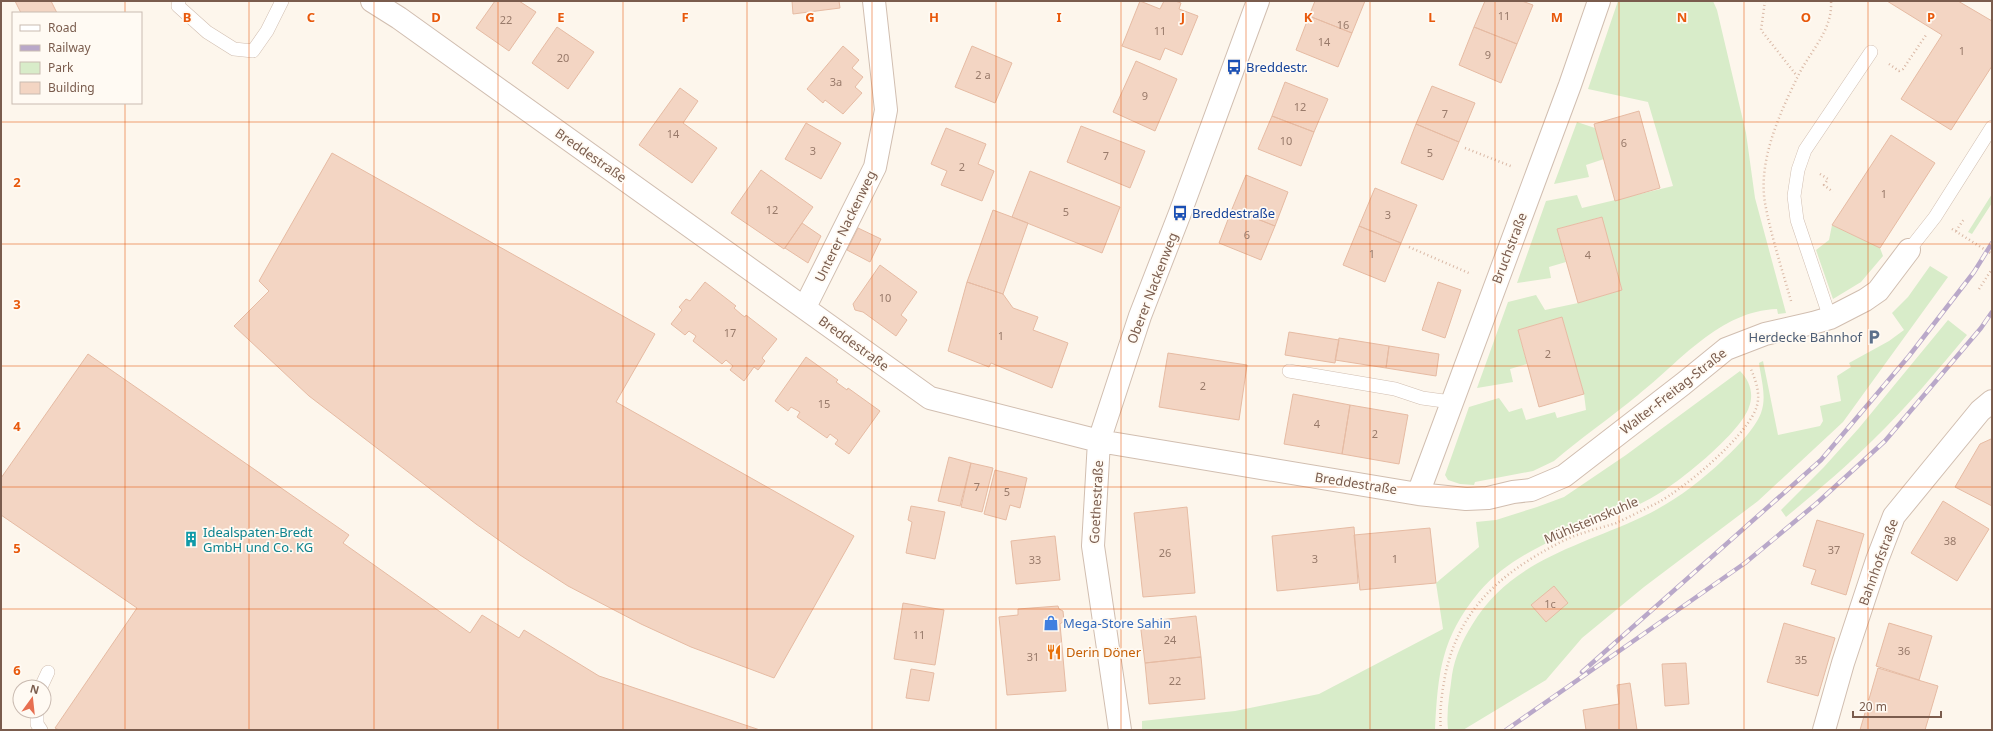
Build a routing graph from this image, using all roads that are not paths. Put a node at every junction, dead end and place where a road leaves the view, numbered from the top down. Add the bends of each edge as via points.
1 (179, 1) edge
2 (282, 1) edge
3 (372, 1) edge
4 (874, 1) edge
5 (1258, 1) edge
6 (1599, 1) edge
7 (1871, 52) road end
8 (1992, 127) edge
9 (1909, 250) joint
10 (805, 307) junction
11 (1830, 318) junction
12 (1288, 371) dead end
13 (1992, 401) edge
14 (1451, 402) junction
15 (1100, 441) junction
16 (1418, 494) junction
17 (48, 672) dead end
18 (45, 679) edge
19 (37, 719) edge
20 (1119, 727) edge
21 (41, 730) edge
22 (1824, 730) edge

1 - 2 lane via 178,6 207,32 234,49 253,51 267,31
3 - 10 street, Breddestraße
4 - 10 street, Unterer Nackenweg via 886,110 874,167
5 - 15 street, Oberer Nackenweg via 1140,316
6 - 14 street, Bruchstraße
7 - 11 lane via 1804,150 1798,170 1794,196 1797,220
8 - 9 lane, Walter-Freitag-Straße via 1935,217
9 - 11 street, Walter-Freitag-Straße via 1878,291
10 - 15 street, Breddestraße via 930,398
11 - 16 street, Walter-Freitag-Straße via 1738,343 1711,360 1564,476 1549,483 1530,490 1481,498
12 - 14 lane via 1395,389 1422,398
13 - 22 street, Bahnhofstraße via 1980,411 1894,516 1848,648
14 - 16 street, Bruchstraße
15 - 16 street, Breddestraße
15 - 20 street, Goethestraße via 1093,546
17 - 18 lane
19 - 21 lane

